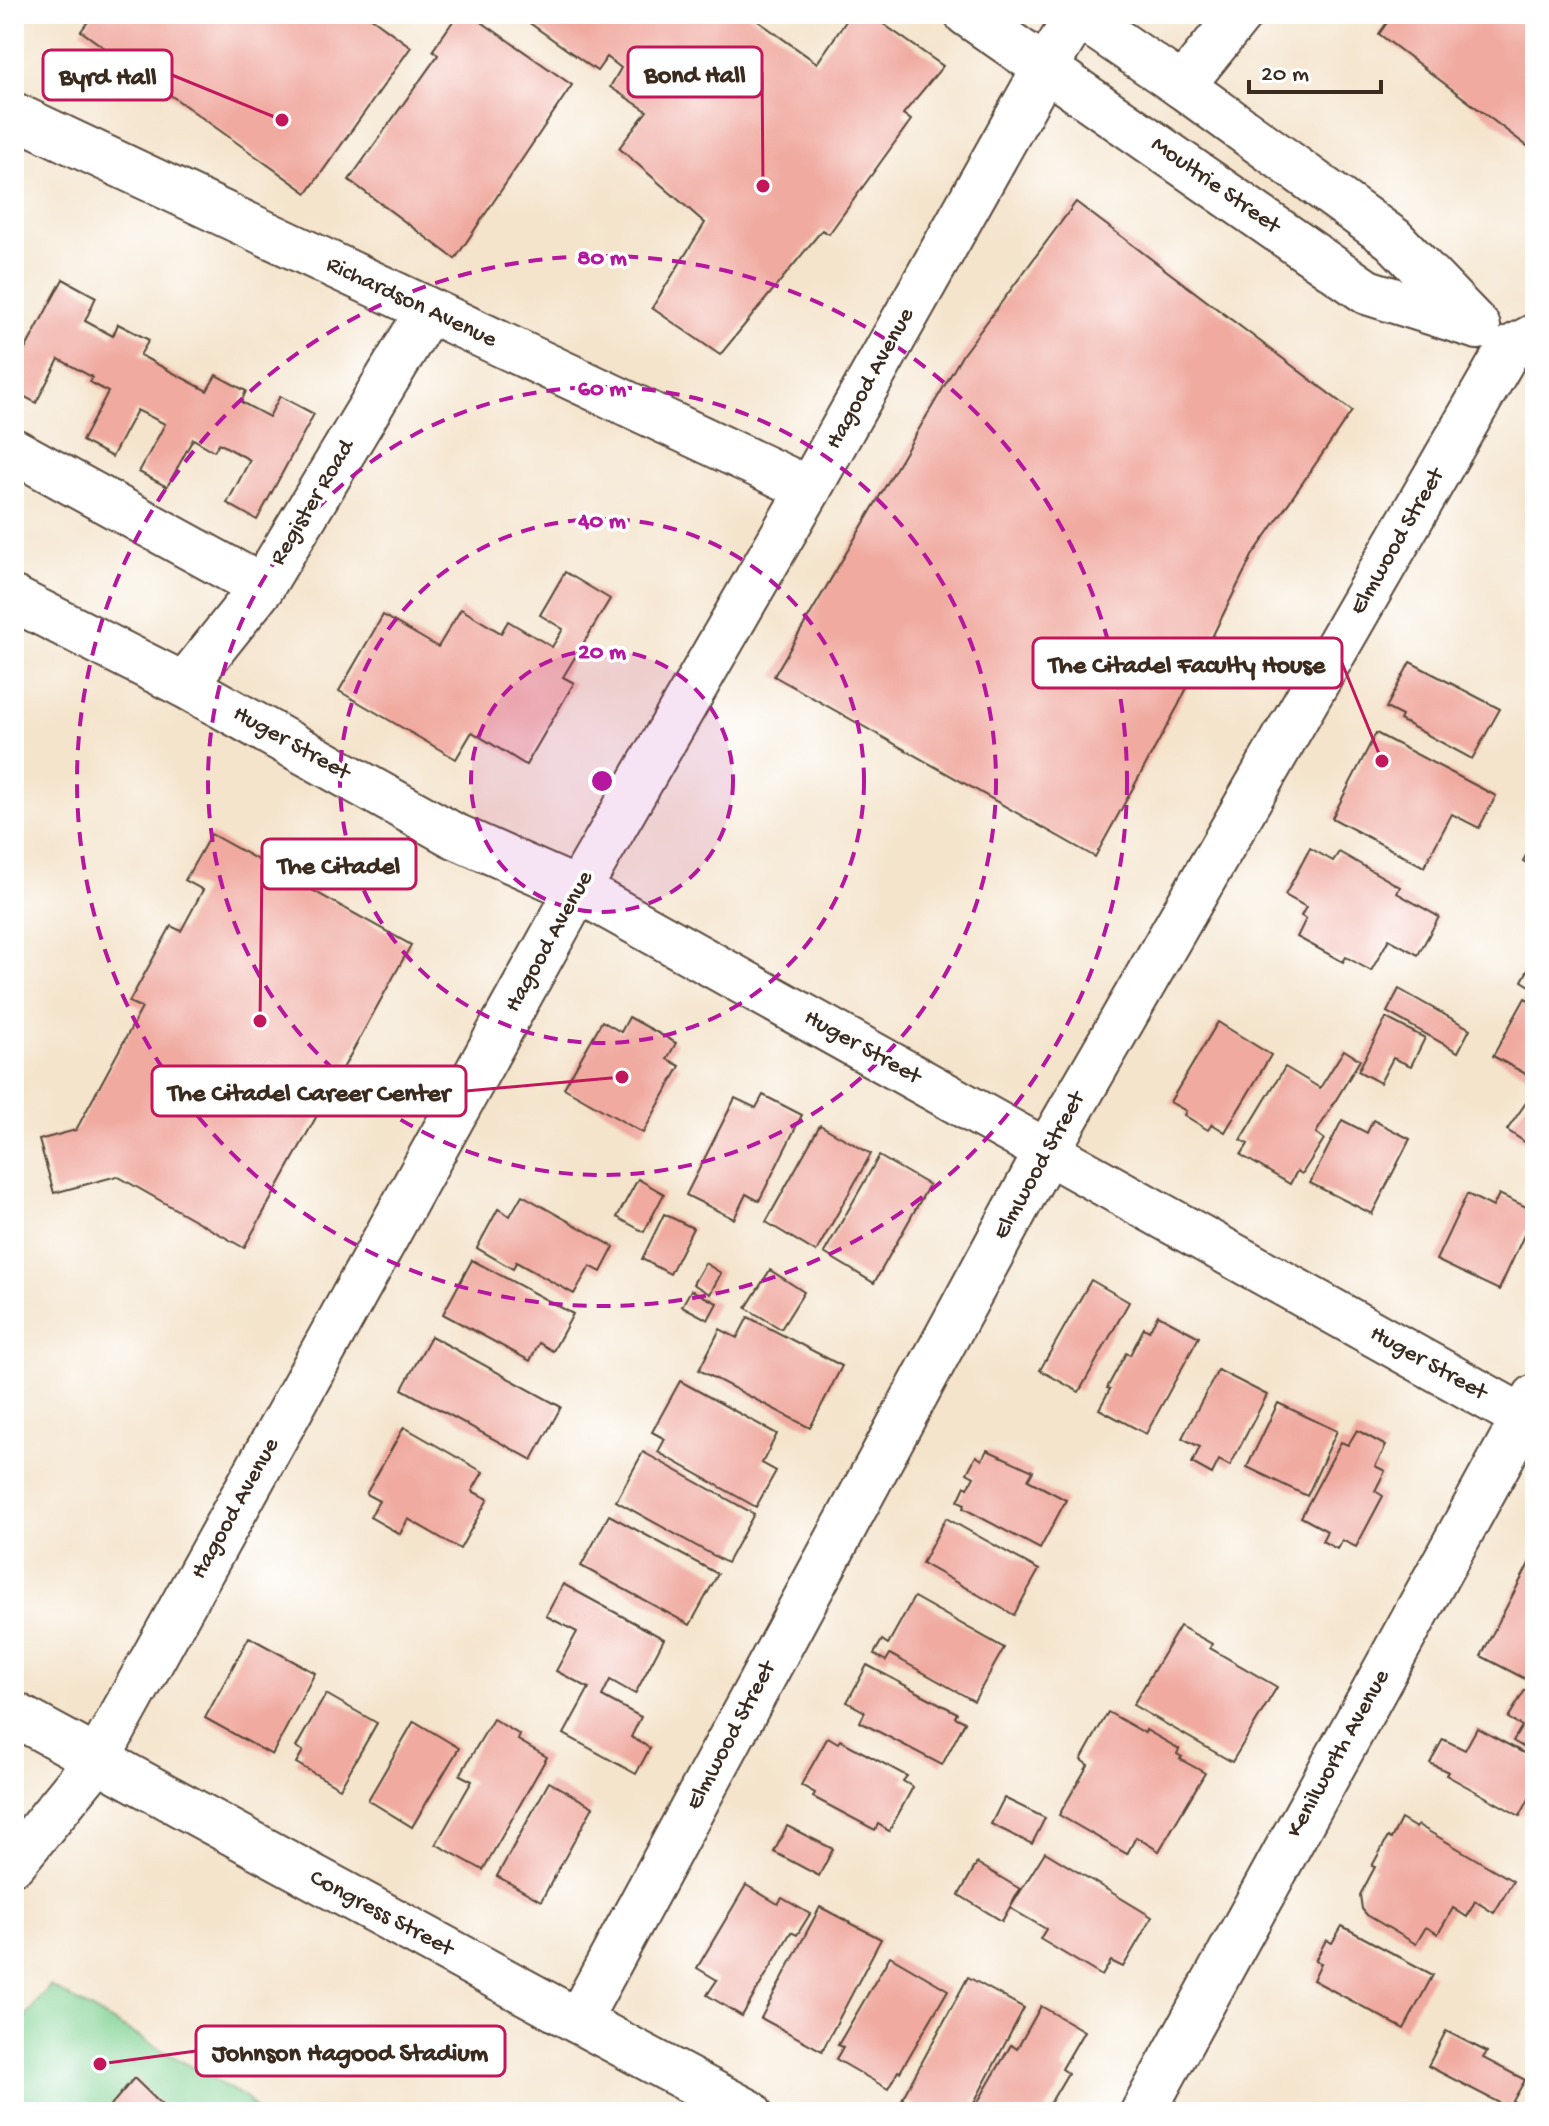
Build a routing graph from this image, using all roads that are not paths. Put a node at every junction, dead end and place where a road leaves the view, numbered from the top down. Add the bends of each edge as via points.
1 (967, 14) edge
2 (1077, 14) edge
3 (1240, 14) edge
4 (1045, 68) junction
5 (1182, 86) junction
6 (14, 115) edge
7 (428, 311) junction
8 (1514, 345) edge
9 (14, 451) edge
10 (809, 489) junction
11 (262, 587) junction
12 (14, 599) edge
13 (184, 685) junction
14 (578, 890) junction
15 (1047, 1151) junction
16 (1531, 1413) edge
17 (14, 1714) edge
18 (97, 1760) junction
19 (14, 1862) edge
20 (578, 2021) junction
21 (749, 2112) edge
22 (1143, 2112) edge

1 - 4 street, Moultrie Street
2 - 4 street, Hagood Avenue
2 - 5 street
3 - 5 street
4 - 8 street, Moultrie Street via 1367,292
4 - 10 street, Hagood Avenue
5 - 8 street via 1393,239
6 - 7 street, Richardson Avenue
7 - 10 street, Richardson Avenue
7 - 11 street, Register Road
8 - 15 street, Elmwood Street
9 - 11 street
10 - 14 street, Hagood Avenue
11 - 13 street, Register Road
12 - 13 street, Huger Street
13 - 14 street, Huger Street via 453,835
14 - 15 street, Huger Street
14 - 18 street, Hagood Avenue
15 - 16 street, Huger Street
15 - 20 street, Elmwood Street
16 - 22 street, Kenilworth Avenue
17 - 18 street, Congress Street
18 - 19 street, Hagood Avenue
18 - 20 street, Congress Street
20 - 21 street, Congress Street

